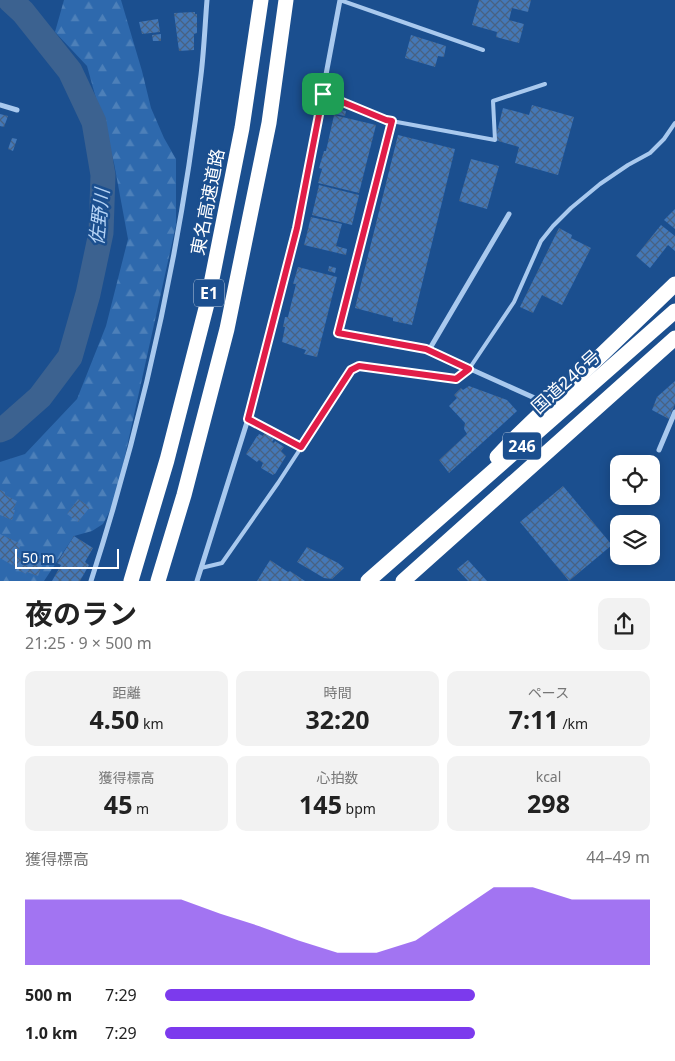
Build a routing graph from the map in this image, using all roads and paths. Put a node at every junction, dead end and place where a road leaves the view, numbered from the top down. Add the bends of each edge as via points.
1 (207, 0) edge
2 (261, 0) edge
3 (286, 0) edge
4 (340, 0) edge
5 (483, 50) dead end
6 (545, 84) dead end
7 (323, 94) junction
8 (0, 105) edge
9 (17, 110) dead end
10 (392, 121) junction
11 (675, 123) edge
12 (509, 214) dead end
13 (675, 284) edge
14 (675, 311) edge
15 (675, 338) edge
16 (429, 350) junction
17 (675, 352) edge
18 (469, 369) junction
19 (609, 397) junction
20 (549, 405) junction
21 (675, 412) edge
22 (248, 419) junction
23 (301, 447) junction
24 (660, 450) dead end
25 (452, 509) junction
26 (201, 568) junction
27 (91, 581) edge
28 (131, 581) edge
29 (158, 581) edge
30 (197, 581) edge
31 (368, 581) edge
32 (403, 581) edge

1 - 27 street via 202,74 188,179 172,264 146,385
2 - 28 highway, 東名高速道路 / E1 via 242,128 207,304 167,460
3 - 29 highway, E1 via 269,122 227,330
4 - 5 lane
4 - 7 street
6 - 10 lane via 493,101 494,140
7 - 10 lane
7 - 22 street via 297,228
8 - 9 street
10 - 16 street via 338,333
11 - 18 lane via 650,153 600,184 552,226 541,242 514,302
12 - 16 street
13 - 20 highway
14 - 25 highway, 国道246号 / 246
15 - 19 highway, 246
16 - 18 street
17 - 19 highway
18 - 20 street
18 - 23 lane via 456,379 359,366 351,370
19 - 32 highway, 246
20 - 25 highway
21 - 24 street
22 - 23 street
22 - 26 street
23 - 26 lane via 222,563
25 - 31 highway, 国道246号 / 246
26 - 30 street

